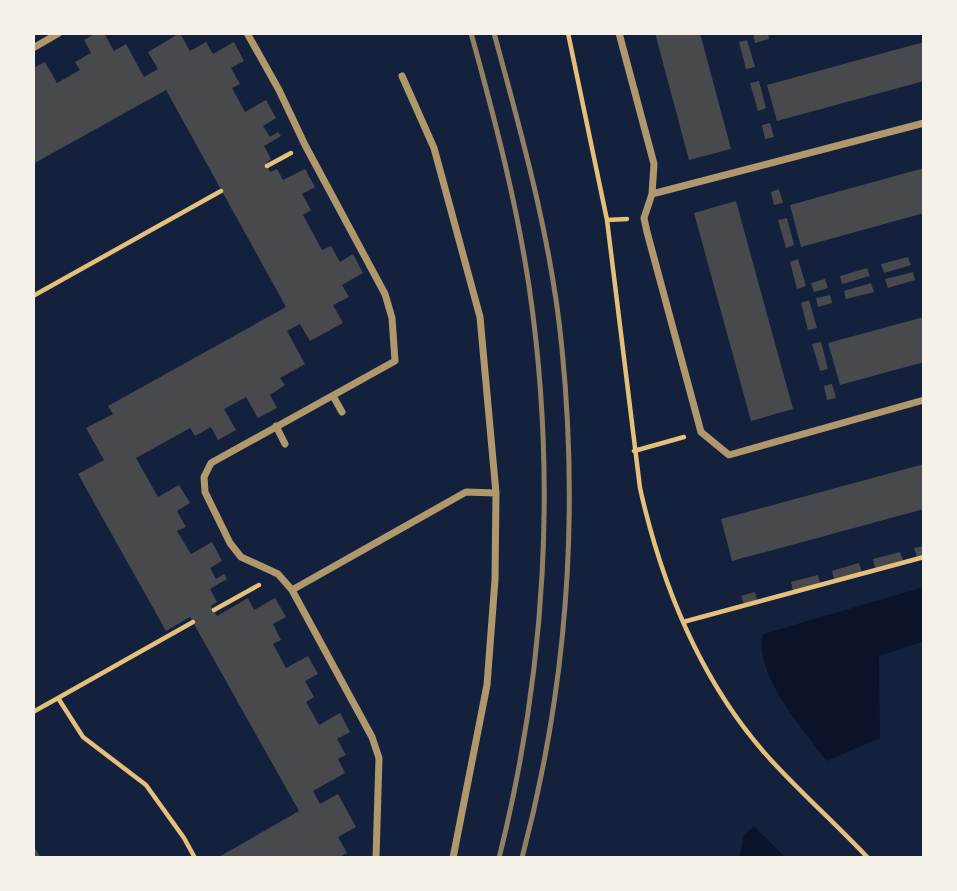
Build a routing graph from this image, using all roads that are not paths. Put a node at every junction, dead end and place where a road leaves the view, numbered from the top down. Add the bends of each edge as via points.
1 (59, 33) edge
2 (247, 33) edge
3 (619, 33) edge
4 (33, 48) edge
5 (402, 76) dead end
6 (924, 123) edge
7 (652, 194) junction
8 (333, 396) junction
9 (924, 400) edge
10 (342, 412) dead end
11 (276, 426) junction
12 (285, 444) dead end
13 (496, 493) junction
14 (292, 590) junction
15 (376, 858) edge
16 (453, 858) edge

1 - 4 street
2 - 8 street via 385,294 392,318 395,361
3 - 7 street via 654,164
5 - 13 street via 434,148 481,317
6 - 7 street
7 - 9 street via 644,218 701,432 729,455
8 - 10 street
8 - 11 street
11 - 12 street
11 - 14 street via 211,463 204,477 205,492 241,557 278,574
13 - 14 street via 466,492
13 - 16 street via 487,685
14 - 15 street via 379,758

